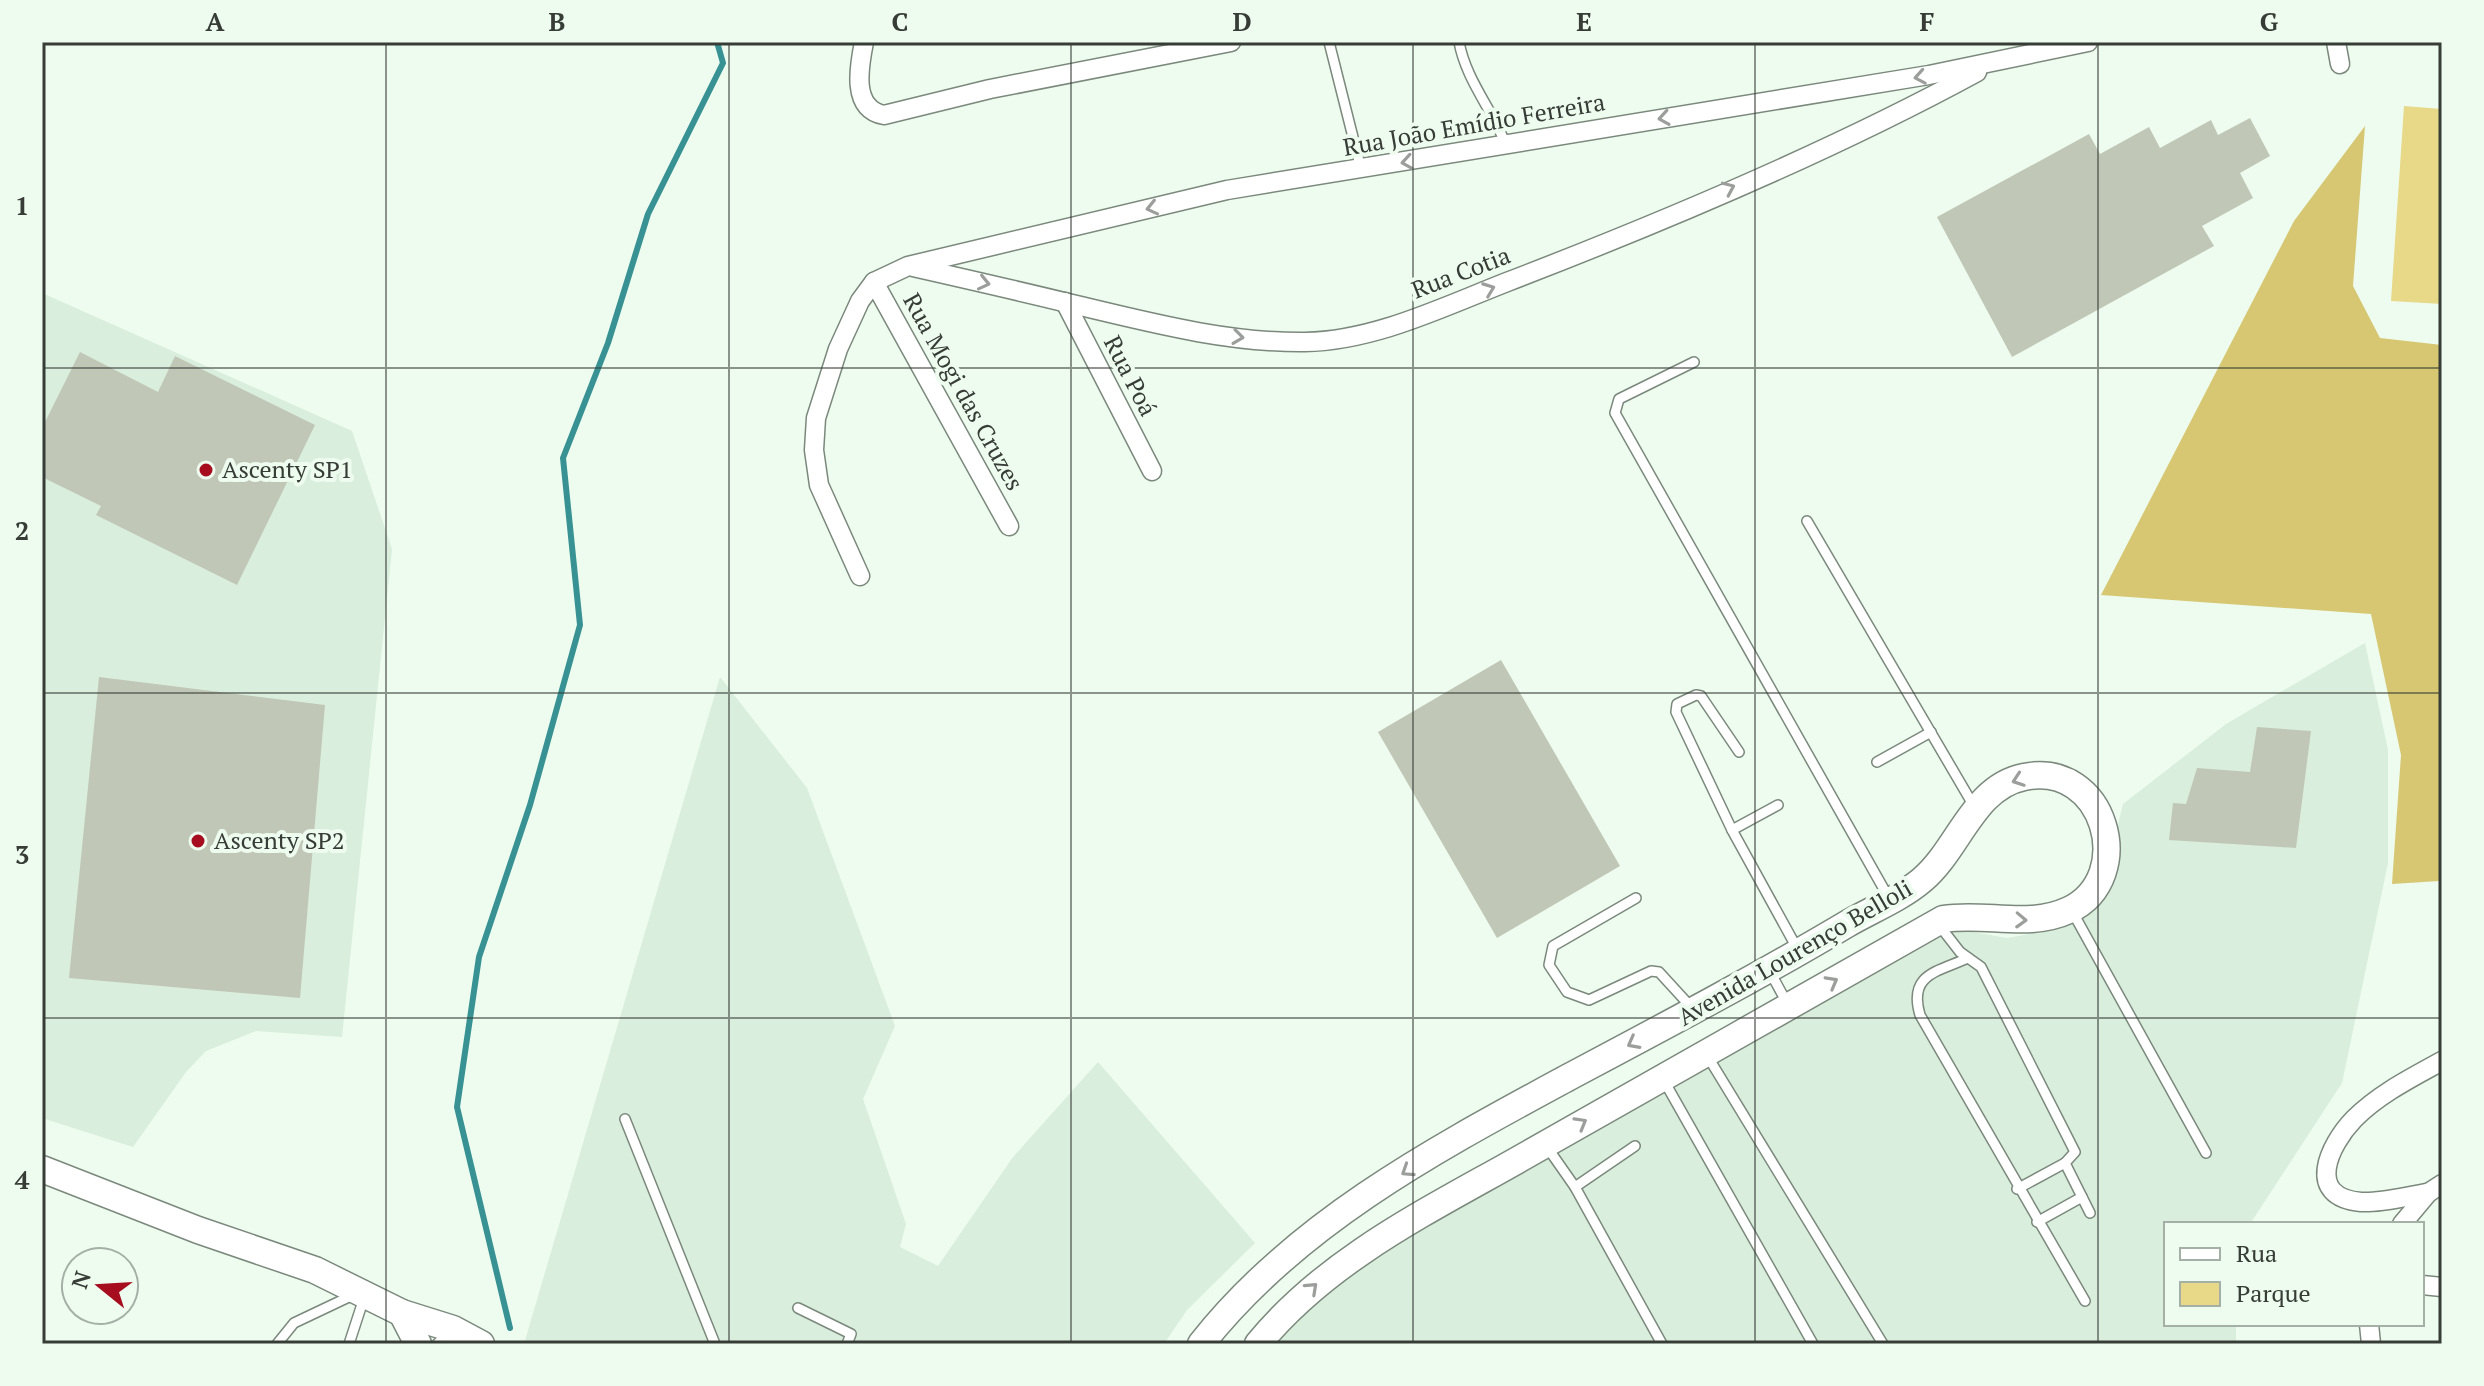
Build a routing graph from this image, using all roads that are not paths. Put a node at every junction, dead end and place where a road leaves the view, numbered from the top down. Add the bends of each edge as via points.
1 (864, 42) edge
2 (1231, 42) edge
3 (1329, 42) edge
4 (1459, 42) edge
5 (2088, 42) edge
6 (2336, 42) edge
7 (1997, 61) junction
8 (2340, 64) dead end
9 (1506, 145) junction
10 (1361, 169) junction
11 (908, 266) junction
12 (874, 282) junction
13 (1065, 302) junction
14 (1694, 362) dead end
15 (1152, 471) dead end
16 (1807, 521) dead end
17 (1009, 526) dead end
18 (860, 576) dead end
19 (1931, 732) junction
20 (1739, 752) dead end
21 (1877, 762) dead end
22 (1778, 805) dead end
23 (1976, 810) junction
24 (1732, 830) junction
25 (1636, 898) dead end
26 (1890, 900) junction
27 (2071, 909) junction
28 (1937, 923) junction
29 (1799, 952) junction
30 (1968, 958) junction
31 (1769, 970) junction
32 (1789, 1006) junction
33 (1694, 1010) junction
34 (1706, 1053) junction
35 (2442, 1061) edge
36 (1662, 1077) junction
37 (625, 1119) dead end
38 (1545, 1144) junction
39 (1635, 1146) dead end
40 (2206, 1153) dead end
41 (2065, 1163) junction
42 (42, 1169) edge
43 (1575, 1187) junction
44 (2435, 1188) edge
45 (2017, 1189) junction
46 (2082, 1197) junction
47 (2090, 1213) dead end
48 (2037, 1222) junction
49 (2404, 1222) edge
50 (364, 1292) junction
51 (2085, 1301) dead end
52 (798, 1308) dead end
53 (402, 1313) junction
54 (445, 1336) edge
55 (277, 1344) edge
56 (349, 1344) edge
57 (418, 1344) edge
58 (481, 1344) edge
59 (715, 1344) edge
60 (847, 1344) edge
61 (1201, 1344) edge
62 (1258, 1344) edge
63 (1662, 1344) edge
64 (1813, 1344) edge
65 (1883, 1344) edge

1 - 2 street via 860,88 865,105 884,115
3 - 10 lane
4 - 9 lane via 1466,71 1489,105
5 - 7 street, Rua João Emídio Ferreira
6 - 8 street
7 -> 9 street, Rua João Emídio Ferreira
13 -> 7 street, Rua Cotia via 1259,340 1351,337 1423,314 1641,227 1873,126
9 -> 10 street, Rua João Emídio Ferreira
10 -> 11 street, Rua João Emídio Ferreira via 1227,190
11 - 12 street, Rua João Emídio Ferreira
11 -> 13 street, Rua Cotia
12 - 17 street, Rua Mogi das Cruzes
12 - 18 street via 834,360 816,418 814,450 819,485
13 - 15 street, Rua Poá
14 - 26 lane via 1619,399 1615,413
16 - 19 lane
19 - 21 lane
19 - 23 lane
20 - 24 lane via 1701,696 1677,704 1676,712
22 - 24 lane
23 - 26 street, Avenida Lourenço Belloli via 1934,868
27 -> 23 street, Avenida Lourenço Belloli via 2101,877 2106,847 2098,807 2085,792 2037,774 1992,791
24 - 29 lane
25 - 33 lane via 1553,946 1549,965 1567,992 1589,1000 1659,972
26 - 29 street, Avenida Lourenço Belloli
28 -> 27 street, Avenida Lourenço Belloli via 1962,916 2040,920
27 - 40 lane
28 - 30 lane
32 -> 28 street, Avenida Lourenço Belloli
29 - 31 street, Avenida Lourenço Belloli
30 - 41 lane via 1981,967 2075,1152
30 - 45 lane via 1928,976 1914,996
31 - 32 lane
31 - 33 street, Avenida Lourenço Belloli
32 - 34 street, Avenida Lourenço Belloli
33 -> 61 street, Avenida Lourenço Belloli via 1468,1131 1316,1229 1274,1264
34 - 36 street, Avenida Lourenço Belloli
34 - 65 lane
35 - 44 street via 2352,1121 2326,1163 2325,1175 2330,1187 2348,1200 2372,1201
38 -> 36 street, Avenida Lourenço Belloli
36 - 64 lane
37 - 59 lane
38 - 43 lane
62 -> 38 street, Avenida Lourenço Belloli via 1329,1272
39 - 43 lane
41 - 45 lane
41 - 46 lane
42 - 50 street
43 - 63 lane
44 - 49 street
45 - 48 lane
46 - 47 lane
46 - 48 lane
48 - 51 lane
50 - 53 street
50 - 55 lane via 294,1323
50 - 56 lane
52 - 60 lane via 851,1334
53 - 54 street
53 - 57 street
54 - 58 street

